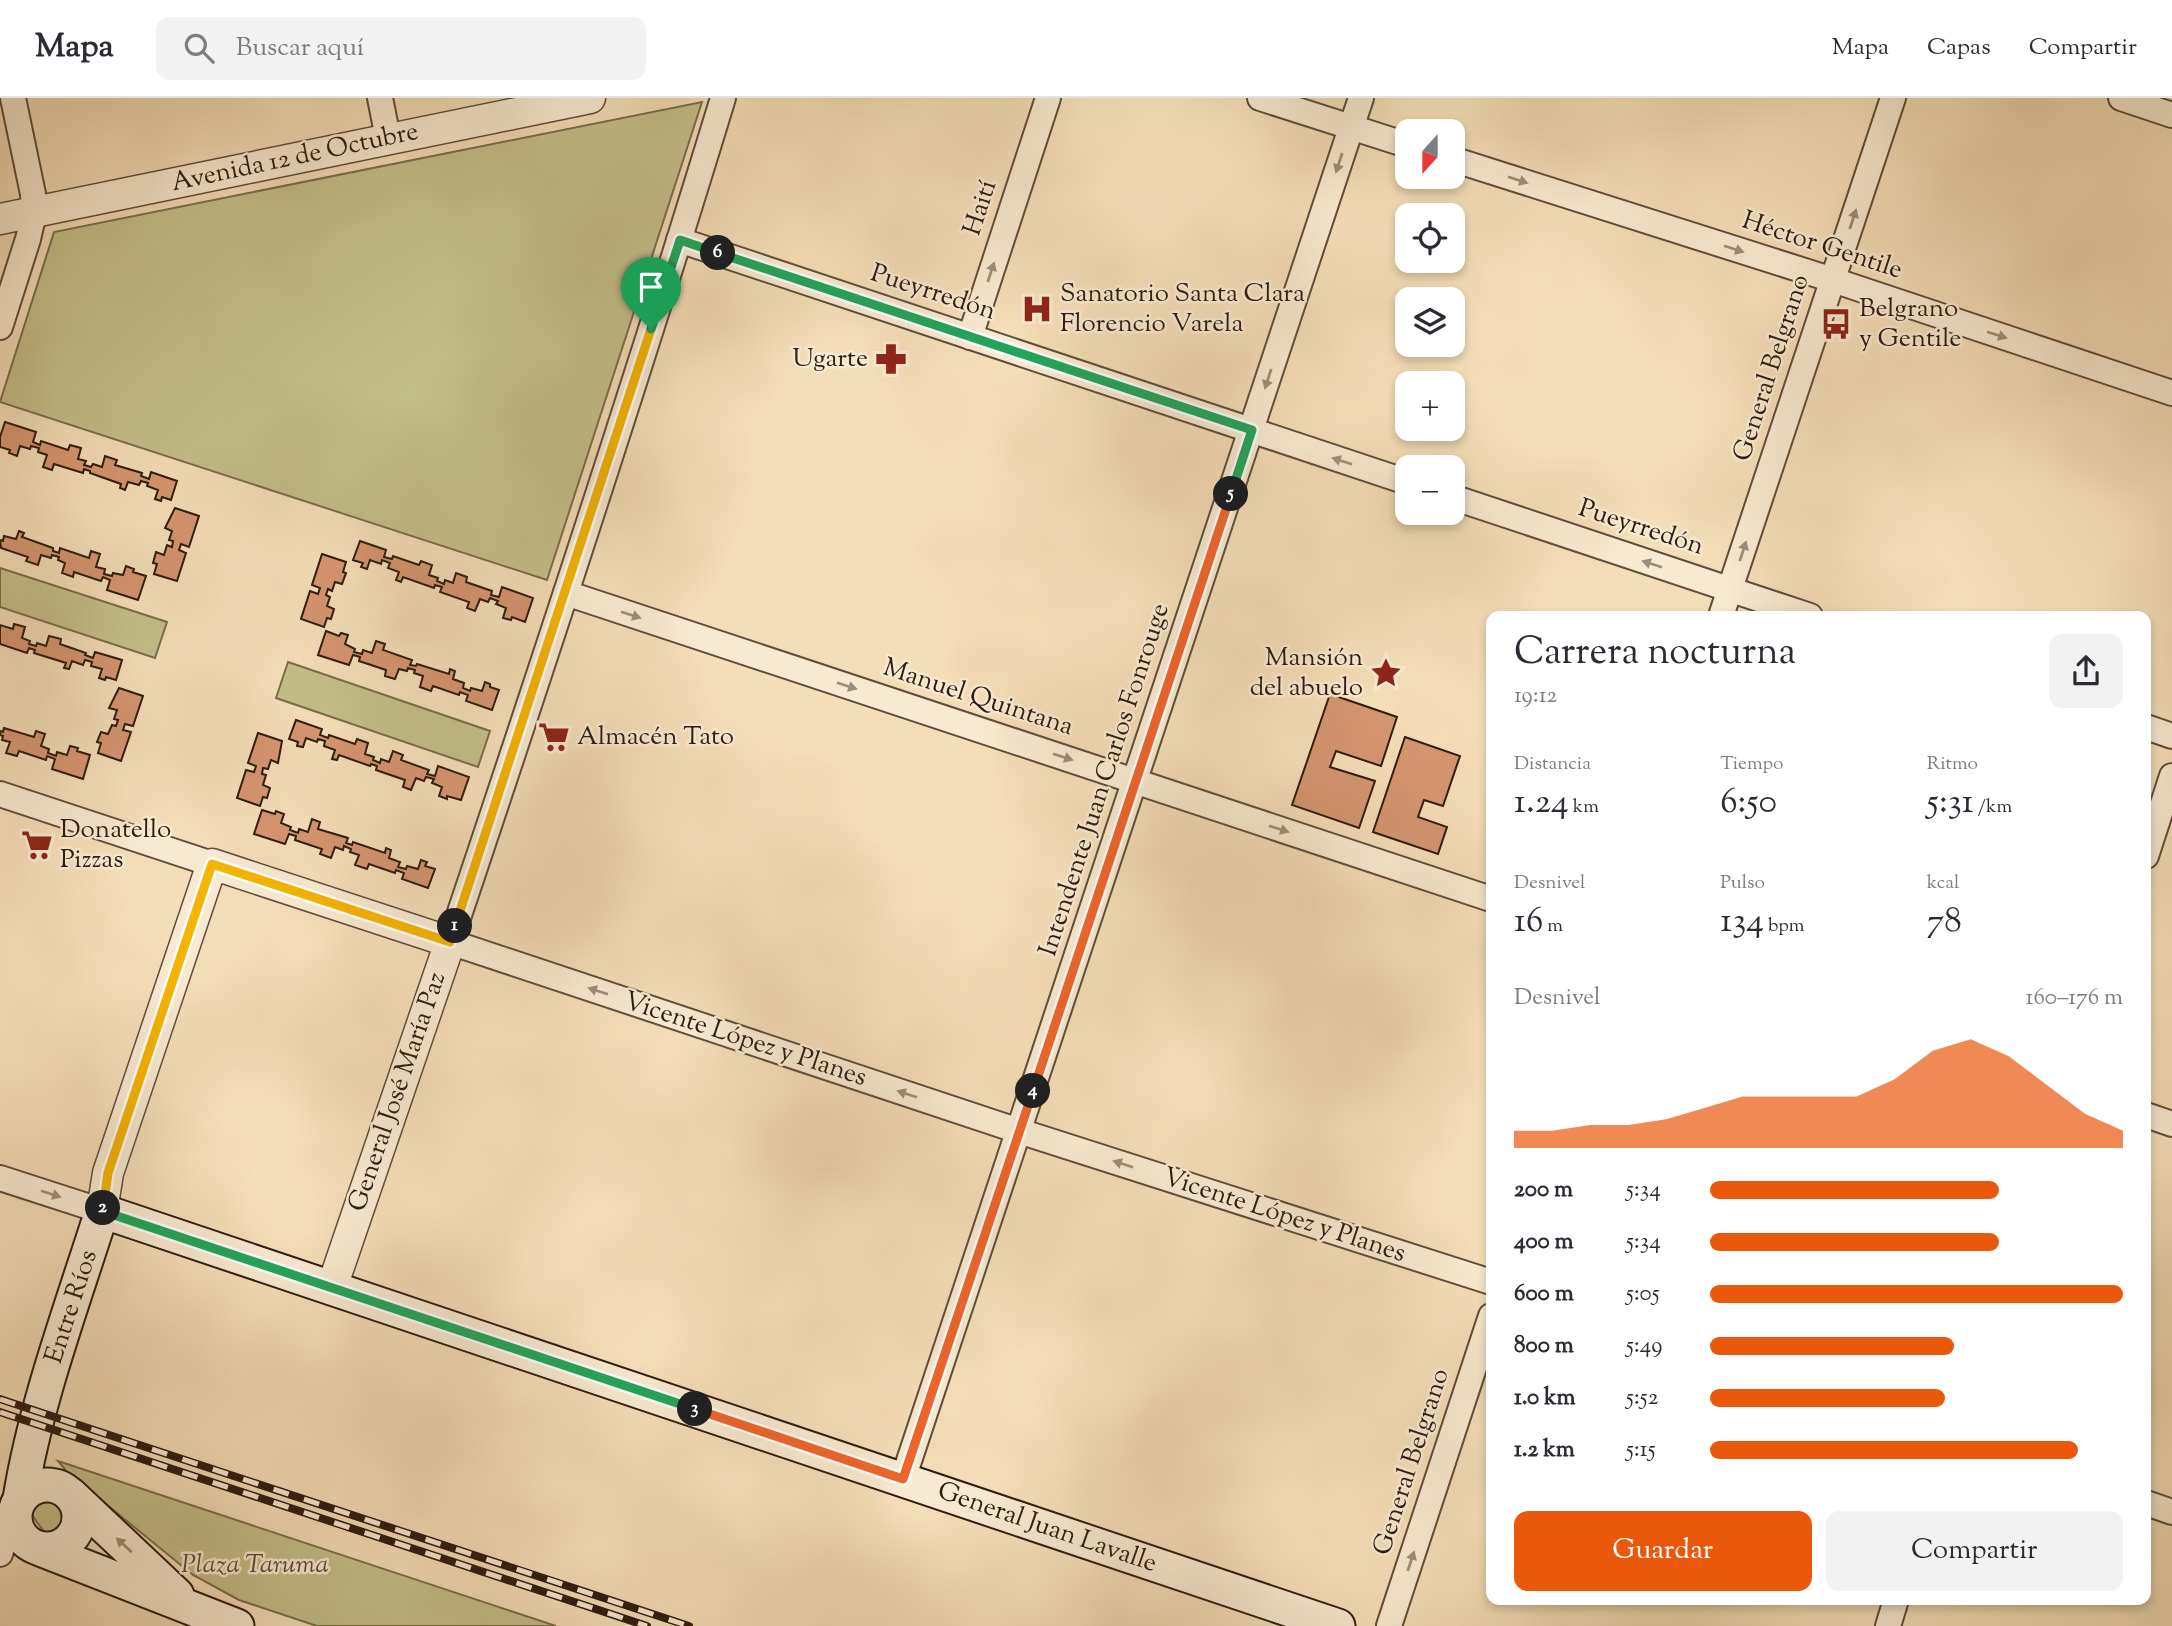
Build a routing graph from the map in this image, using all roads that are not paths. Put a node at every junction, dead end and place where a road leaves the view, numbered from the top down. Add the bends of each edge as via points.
1 (13, 98) edge
2 (380, 98) edge
3 (590, 98) edge
4 (723, 98) edge
5 (1048, 98) edge
6 (1261, 98) edge
7 (1361, 98) edge
8 (1893, 98) edge
9 (2121, 98) edge
10 (2172, 115) edge
11 (1351, 127) junction
12 (388, 138) junction
13 (1395, 141) edge
14 (1465, 163) edge
15 (34, 213) junction
16 (0, 219) edge
17 (680, 240) junction
18 (1833, 281) junction
19 (0, 327) edge
20 (970, 337) junction
21 (2172, 393) edge
22 (1252, 430) junction
23 (1395, 478) edge
24 (1465, 501) edge
25 (1730, 590) junction
26 (566, 593) junction
27 (1723, 611) edge
28 (1795, 611) edge
29 (2151, 729) edge
30 (2172, 736) edge
31 (2172, 776) edge
32 (1136, 781) junction
33 (0, 794) edge
34 (2151, 841) edge
35 (212, 864) junction
36 (1486, 897) edge
37 (450, 942) junction
38 (2151, 1117) edge
39 (2172, 1124) edge
40 (1019, 1131) junction
41 (0, 1178) edge
42 (102, 1211) junction
43 (1486, 1280) edge
44 (331, 1287) junction
45 (1486, 1331) edge
46 (903, 1479) junction
47 (15, 1486) edge
48 (63, 1489) junction
49 (2151, 1505) edge
50 (2172, 1512) edge
51 (40, 1549) junction
52 (0, 1554) edge
53 (1894, 1605) edge
54 (191, 1609) junction
55 (237, 1626) edge
56 (1338, 1626) edge
57 (1390, 1626) edge
58 (1888, 1626) edge

1 - 15 street
2 - 12 street
3 - 12 street, Avenida 12 de Octubre
4 - 17 street, General José María Paz
20 -> 5 street, Haití
6 - 11 street
7 - 11 street, Intendente Juan Carlos Fonrouge
18 -> 8 street, General Belgrano
9 - 10 street
11 - 13 street
11 -> 22 street, Intendente Juan Carlos Fonrouge
12 - 15 street, Avenida 12 de Octubre
14 -> 18 street, Héctor Gentile
15 - 16 street, Avenida 12 de Octubre
15 - 19 street
17 - 20 street, Pueyrredón
17 - 26 street, General José María Paz
18 -> 21 street, Héctor Gentile
25 -> 18 street, General Belgrano
20 - 22 street, Pueyrredón
23 -> 22 street, Pueyrredón
22 - 32 street, Intendente Juan Carlos Fonrouge
25 -> 24 street, Pueyrredón
25 - 27 street, General Belgrano
25 - 28 street, Pueyrredón
26 -> 32 street, Manuel Quintana
26 - 37 street, General José María Paz
29 - 30 street
31 - 34 street
32 -> 36 street, Manuel Quintana
32 - 40 street, Intendente Juan Carlos Fonrouge
33 - 35 street, Vicente López y Planes
35 - 37 street, Vicente López y Planes
35 - 42 street, Entre Ríos via 108,1173
40 -> 37 street, Vicente López y Planes
37 - 44 street, General José María Paz
38 - 39 street
43 -> 40 street, Vicente López y Planes
40 - 46 street, Intendente Juan Carlos Fonrouge
41 -> 42 street, General Juan Lavalle
42 - 44 main road, General Juan Lavalle
42 - 47 main road, Entre Ríos
44 - 46 main road, General Juan Lavalle
57 -> 45 street, General Belgrano
46 - 56 main road, General Juan Lavalle
47 - 48 main road
47 - 51 main road via 17,1529
47 - 52 street
48 - 51 main road via 79,1510 76,1531 61,1546
54 -> 48 main road
49 - 50 street
51 - 54 main road
53 - 58 street
54 - 55 main road

